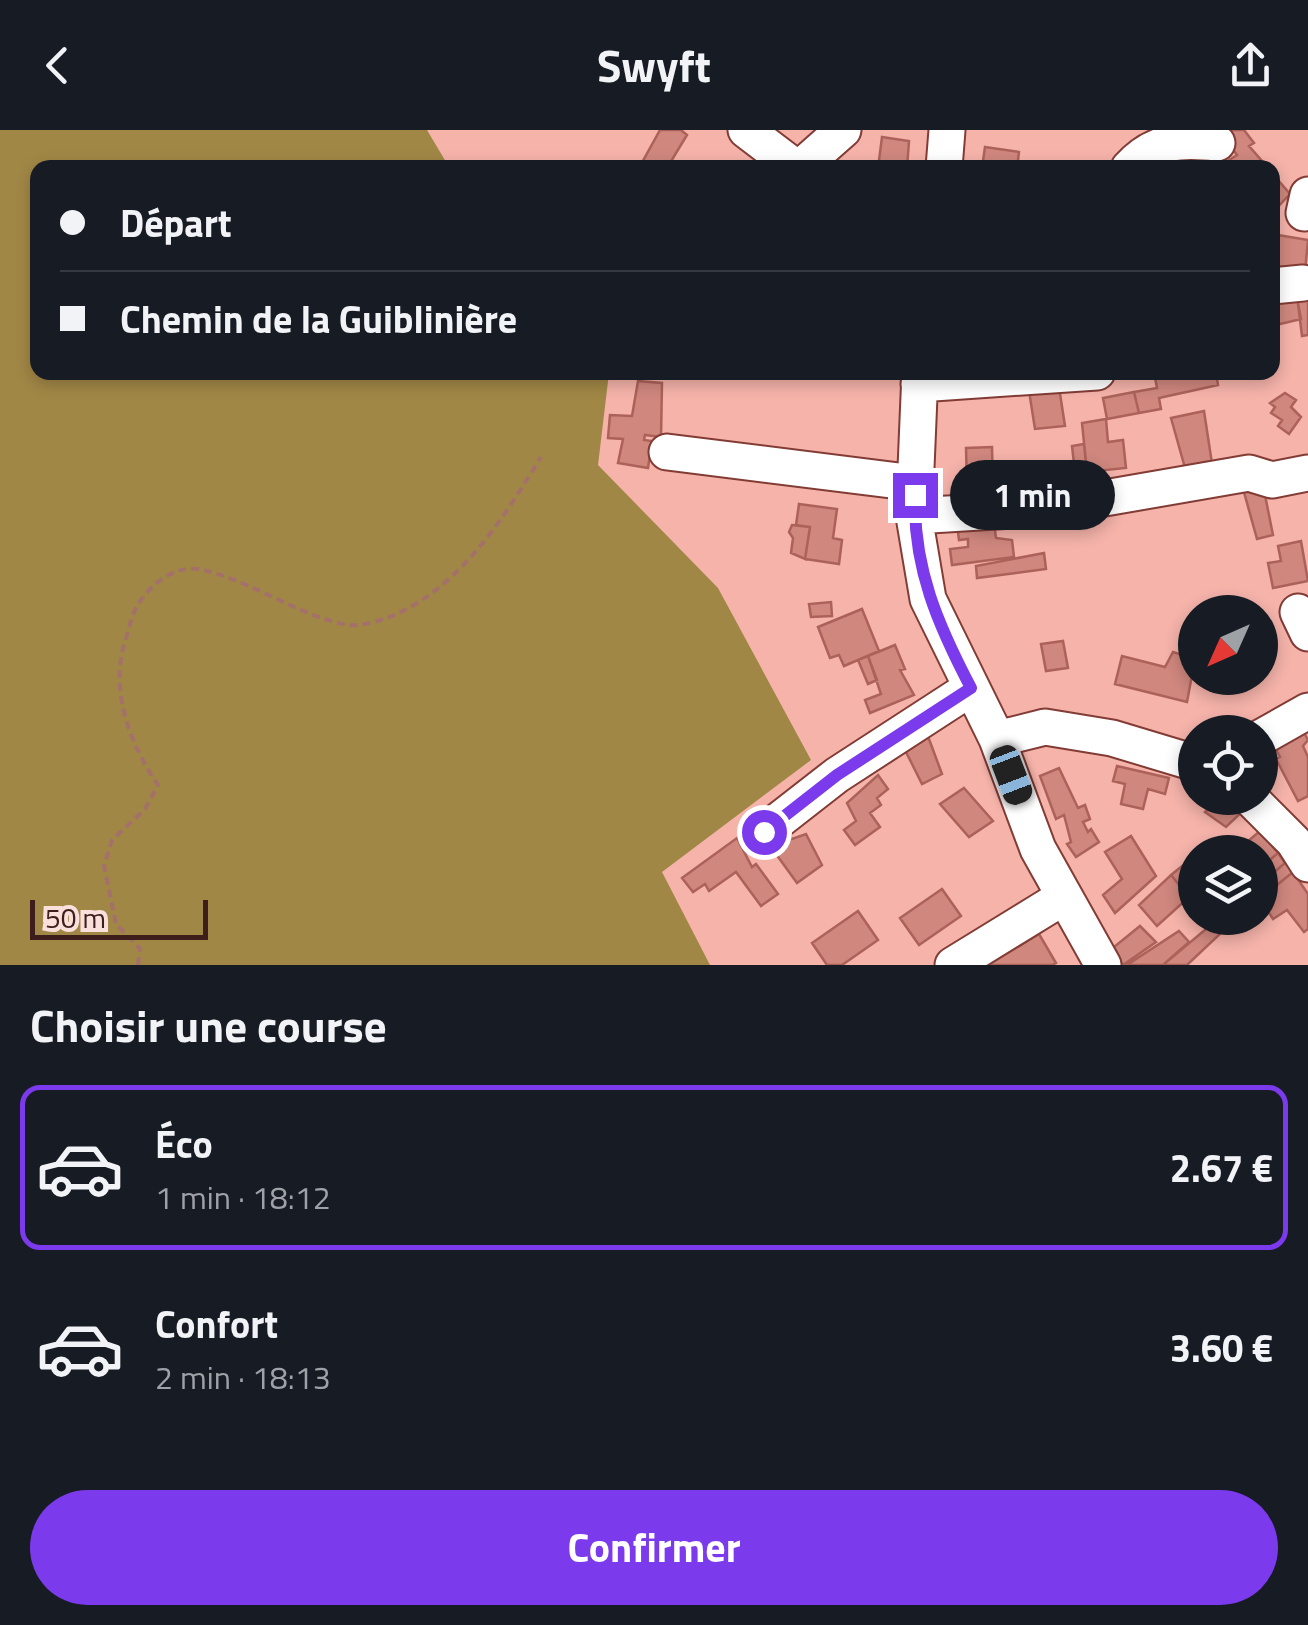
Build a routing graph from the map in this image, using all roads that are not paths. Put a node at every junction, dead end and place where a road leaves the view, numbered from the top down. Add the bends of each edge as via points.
1 (746, 130) edge
2 (842, 130) edge
3 (947, 130) edge
4 (1212, 150) edge
5 (787, 160) edge
6 (807, 160) edge
7 (945, 160) edge
8 (1138, 160) edge
9 (920, 380) edge
10 (667, 452) dead end
11 (1165, 473) dead end
12 (1308, 473) edge
13 (915, 498) junction
14 (971, 688) junction
15 (1308, 711) edge
16 (1278, 728) edge
17 (997, 739) junction
18 (1178, 758) edge
19 (1267, 815) edge
20 (764, 832) dead end
21 (1308, 864) edge
22 (1062, 898) junction
23 (954, 965) edge
24 (1102, 965) edge

1 - 5 street
2 - 6 street
3 - 7 street
4 - 8 street via 1188,140 1153,146
9 - 13 street
10 - 13 street
11 - 13 street via 1050,492
12 - 13 street via 1272,480 1250,473 1046,508
13 - 14 street via 928,599
14 - 17 street
14 - 20 street via 837,775
15 - 16 street
17 - 18 street via 1045,727
17 - 22 street
19 - 21 street
22 - 23 street
22 - 24 street

